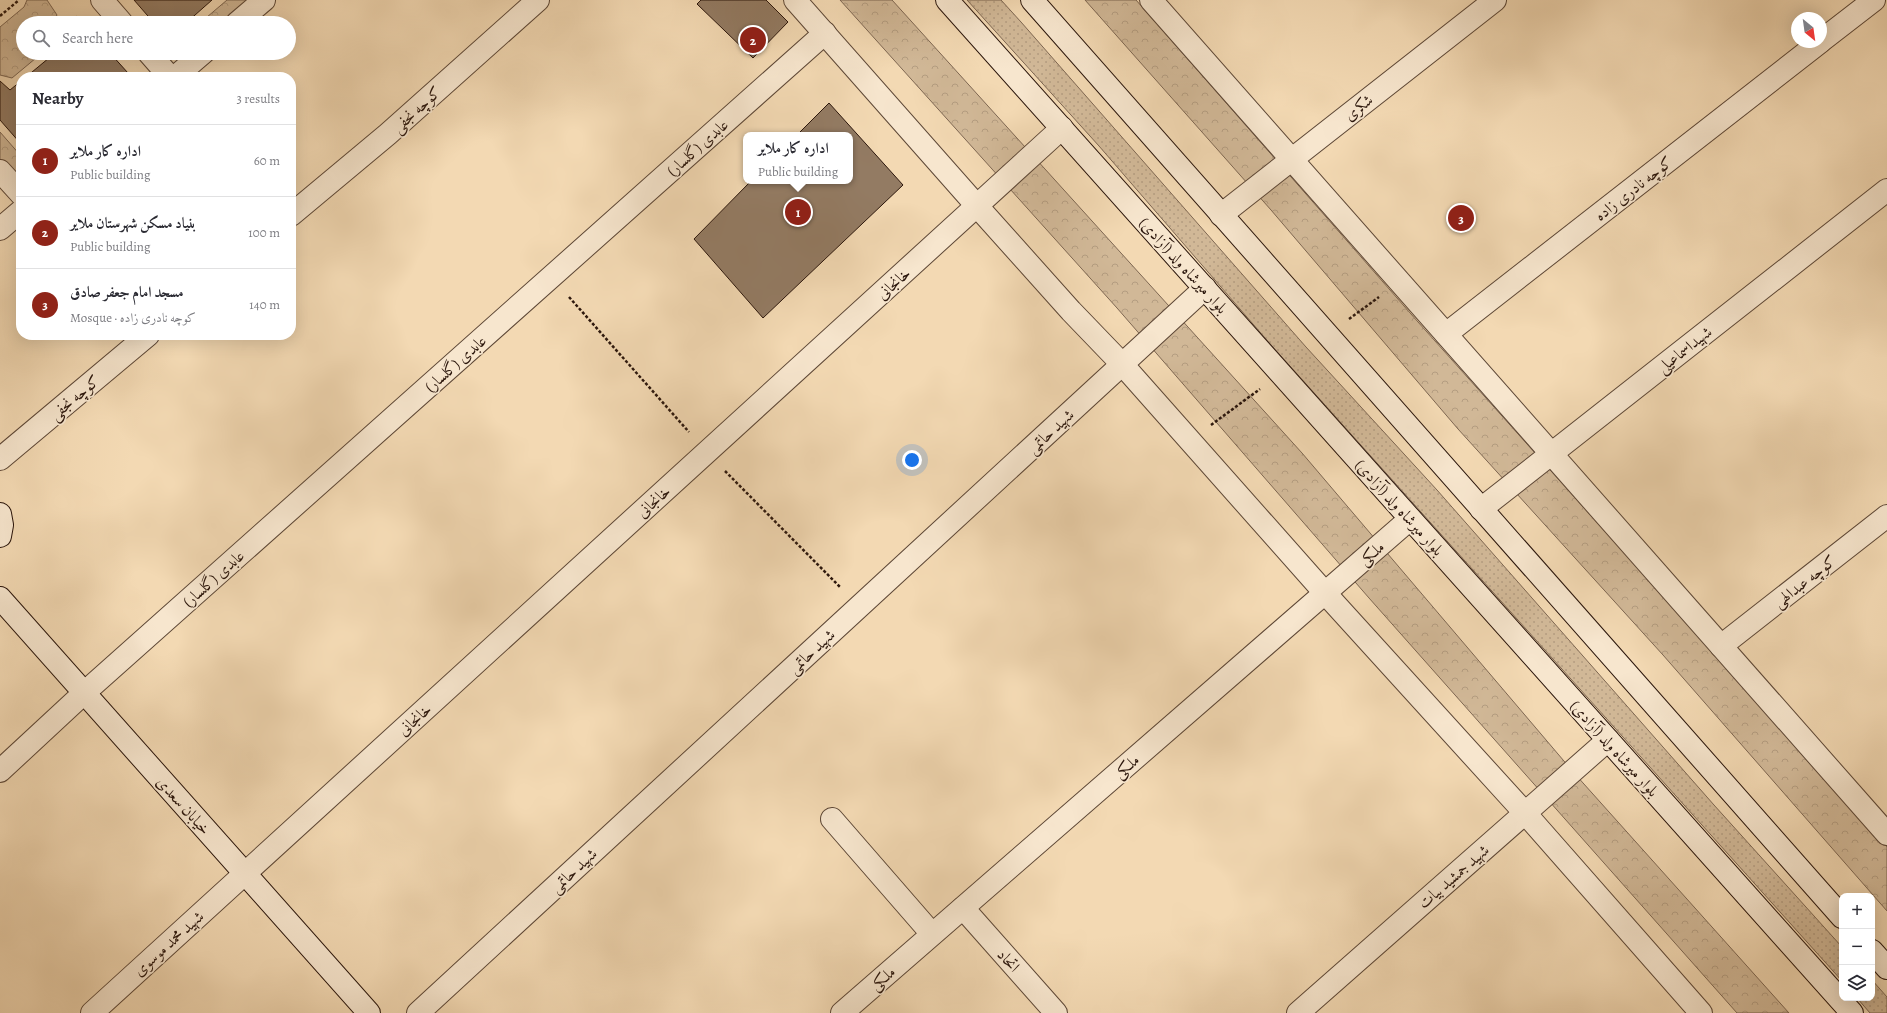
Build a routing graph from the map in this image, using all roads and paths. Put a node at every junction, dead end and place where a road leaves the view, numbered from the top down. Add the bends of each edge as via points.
1 (19, 0) edge
2 (102, 0) edge
3 (264, 0) edge
4 (538, 0) edge
5 (795, 0) edge
6 (947, 0) edge
7 (1032, 0) edge
8 (1150, 0) edge
9 (1495, 0) edge
10 (1874, 0) edge
11 (0, 16) edge
12 (116, 16) edge
13 (246, 16) edge
14 (825, 33) junction
15 (1827, 37) edge
16 (1812, 48) edge
17 (155, 60) edge
18 (195, 60) edge
19 (166, 72) edge
20 (181, 72) edge
21 (1062, 128) junction
22 (1292, 160) junction
23 (0, 171) edge
24 (16, 189) edge
25 (1887, 190) edge
26 (977, 206) junction
27 (296, 211) edge
28 (16, 215) edge
29 (1221, 215) junction
30 (0, 229) edge
31 (551, 277) junction
32 (1205, 288) junction
33 (1446, 334) junction
34 (142, 340) edge
35 (1122, 364) junction
36 (706, 452) junction
37 (1551, 453) junction
38 (0, 459) edge
39 (1481, 509) junction
40 (0, 514) edge
41 (1887, 516) edge
42 (1410, 519) junction
43 (0, 536) edge
44 (1325, 593) junction
45 (0, 598) edge
46 (859, 607) junction
47 (1721, 646) junction
48 (84, 693) junction
49 (1608, 740) junction
50 (0, 771) edge
51 (1526, 813) junction
52 (832, 819) dead end
53 (1885, 827) edge
54 (245, 873) junction
55 (963, 908) junction
56 (1839, 914) edge
57 (932, 934) junction
58 (1875, 954) edge
59 (1887, 968) edge
60 (92, 1013) edge
61 (368, 1013) edge
62 (418, 1013) edge
63 (842, 1013) edge
64 (1056, 1013) edge
65 (1298, 1013) edge
66 (1701, 1013) edge
67 (1852, 1013) edge

1 - 11 path
2 - 12 street
3 - 13 street
4 - 27 street, کوچه نجفی via 388,134
5 - 14 street
6 - 21 street, بلوار میرشاه ولد (آزادی)
7 - 29 street
8 - 22 street
9 - 22 street, شکری
10 - 15 street, کوچه نادری زاده
14 - 26 street
14 - 31 street, عابدی (گلسار)
16 - 33 street, کوچه نادری زاده
17 - 19 street
18 - 20 street
21 - 26 street, خانجانی
21 - 32 street, بلوار میرشاه ولد (آزادی)
22 - 29 street, شکری
22 - 33 street
23 - 24 street
25 - 37 street, شهیداسماعیلی
26 - 35 street
26 - 36 street, خانجانی
28 - 30 street
29 - 39 street
31 - 36 path
31 - 48 street, عابدی (گلسار)
32 - 35 street, شهید حاتمی
32 - 42 street, بلوار میرشاه ولد (آزادی)
33 - 37 street
34 - 38 street, کوچه نجفی
35 - 44 street
35 - 46 street, شهید حاتمی
36 - 46 path
36 - 54 street, خانجانی
37 - 39 street, شهیداسماعیلی
37 - 47 street
39 - 56 street
40 - 43 street
41 - 47 street, کوچه عبدالهی
42 - 44 street, ملکی
42 - 49 street, بلوار میرشاه ولد (آزادی)
44 - 51 street
44 - 55 street, ملکی
45 - 48 street, خیابان سعدی
46 - 62 street, شهید حاتمی
47 - 53 street
48 - 50 street, عابدی (گلسار)
48 - 54 street, خیابان سعدی
49 - 51 street, شهید جمشید بیات
49 - 67 street, بلوار میرشاه ولد (آزادی)
51 - 65 street, شهید جمشید بیات
51 - 66 street
52 - 57 street
54 - 60 street, شهید محمد موسوی
54 - 61 street, خیابان سعدی
55 - 57 street, ملکی
55 - 64 street, اتحاد
57 - 63 street, ملکی
58 - 59 street

